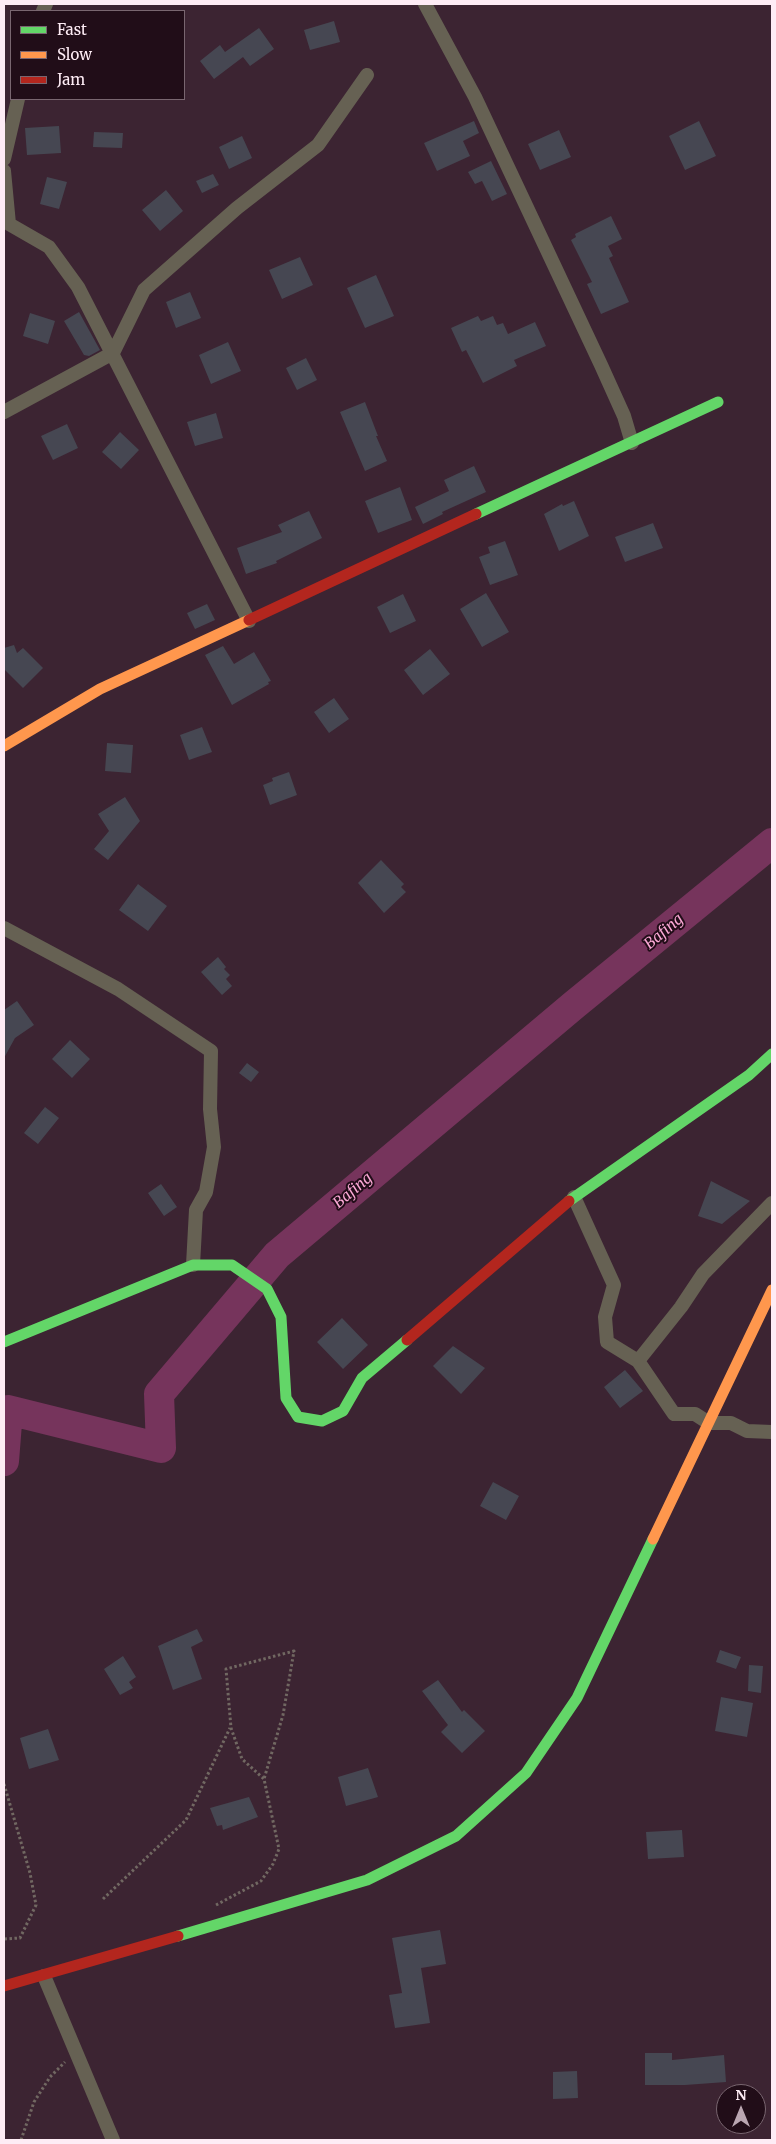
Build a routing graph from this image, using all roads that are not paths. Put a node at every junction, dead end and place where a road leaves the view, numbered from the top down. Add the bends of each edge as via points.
1 (425, 4) edge
2 (367, 75) dead end
3 (18, 100) edge
4 (4, 159) edge
5 (4, 171) edge
6 (114, 353) junction
7 (718, 402) dead end
8 (4, 412) edge
9 (632, 442) junction
10 (249, 621) junction
11 (4, 746) edge
12 (4, 928) edge
13 (772, 1054) edge
14 (574, 1197) junction
15 (772, 1203) edge
16 (193, 1265) junction
17 (772, 1290) edge
18 (4, 1342) edge
19 (638, 1361) junction
20 (709, 1423) junction
21 (772, 1432) edge
22 (44, 1976) junction
23 (4, 1986) edge
24 (113, 2140) edge

1 - 9 street via 475,98 593,347
2 - 6 street via 318,145 237,208 144,290
3 - 4 street
5 - 6 street via 8,224 49,247 78,286
6 - 8 street
6 - 10 street
7 - 9 street
9 - 10 street
10 - 11 street via 100,689
12 - 16 street via 118,989 211,1051 210,1109 214,1147 206,1192 196,1210
13 - 14 street via 749,1075
14 - 16 street via 362,1378 343,1411 322,1421 298,1417 286,1398 281,1317 266,1289 232,1265
14 - 19 street via 614,1285 605,1317 607,1342
15 - 19 street via 703,1274
16 - 18 street
17 - 20 street
19 - 20 street via 674,1414 695,1414
20 - 21 street via 731,1423 747,1431
20 - 22 street via 578,1698 526,1773 456,1836 367,1880
22 - 23 street
22 - 24 street

